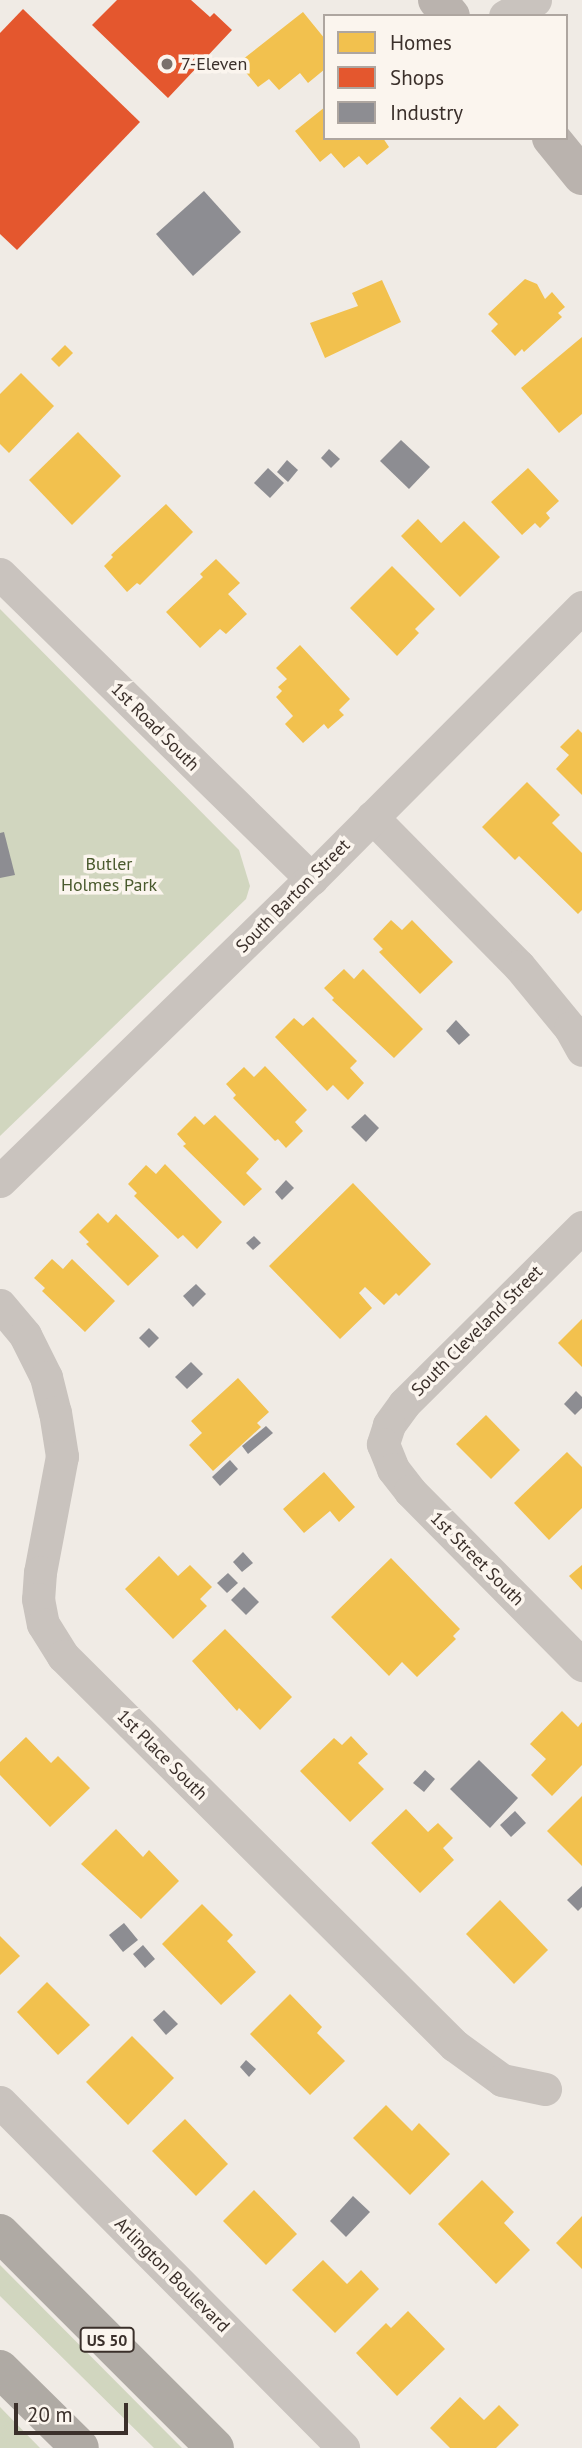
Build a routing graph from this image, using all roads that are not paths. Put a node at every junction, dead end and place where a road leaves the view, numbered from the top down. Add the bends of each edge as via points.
1 (438, 0) edge
2 (535, 0) edge
3 (449, 14) edge
4 (509, 14) edge
5 (553, 140) edge
6 (582, 176) edge
7 (0, 574) edge
8 (582, 607) edge
9 (372, 817) junction
10 (311, 879) junction
11 (582, 1050) edge
12 (0, 1181) edge
13 (582, 1227) edge
14 (0, 1306) edge
15 (383, 1444) joint
16 (582, 1665) edge
17 (545, 2089) dead end
18 (0, 2102) edge
19 (0, 2233) edge
20 (0, 2369) edge
21 (80, 2448) edge
22 (215, 2448) edge
23 (343, 2448) edge

1 - 3 street
2 - 4 street
5 - 6 street
7 - 10 street, 1st Road South
8 - 9 street, South Barton Street
9 - 10 street, South Barton Street
9 - 11 street via 519,966 570,1028
10 - 12 street, South Barton Street
13 - 15 street, South Cleveland Street via 404,1404
14 - 17 street, 1st Place South via 25,1335 46,1377 55,1412 62,1456 38,1599 43,1624 63,1656 454,2045 502,2080
15 - 16 street, 1st Street South via 393,1469 410,1491
18 - 23 street, Arlington Boulevard
19 - 22 highway, US 50
20 - 21 highway

